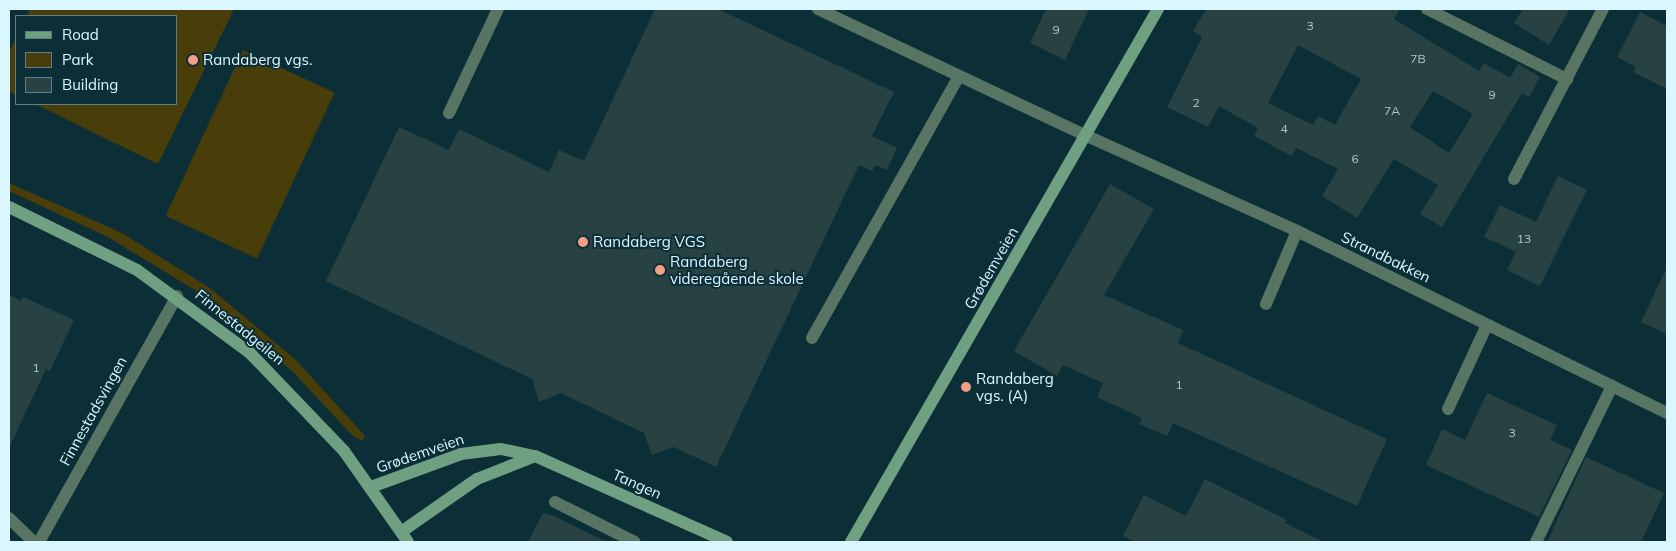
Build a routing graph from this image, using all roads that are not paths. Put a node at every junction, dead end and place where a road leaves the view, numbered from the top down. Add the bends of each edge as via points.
1 (498, 9) edge
2 (818, 9) edge
3 (1158, 9) edge
4 (1427, 9) edge
5 (1603, 9) edge
6 (959, 76) junction
7 (1567, 79) junction
8 (449, 113) dead end
9 (1087, 136) junction
10 (1514, 179) dead end
11 (9, 207) edge
12 (1297, 232) junction
13 (177, 296) junction
14 (1266, 304) dead end
15 (1487, 325) junction
16 (812, 338) dead end
17 (1612, 386) junction
18 (1448, 409) dead end
19 (1667, 413) edge
20 (535, 456) junction
21 (371, 487) junction
22 (555, 502) dead end
23 (9, 518) edge
24 (405, 539) edge
25 (34, 542) edge
26 (39, 542) edge
27 (635, 542) edge
28 (727, 542) edge
29 (851, 542) edge
30 (1536, 542) edge

1 - 8 street
2 - 6 street, Strandbakken
3 - 9 main road, Grødemveien
4 - 7 street
5 - 7 street
6 - 9 street, Strandbakken
6 - 16 street
7 - 10 street
9 - 12 street, Strandbakken
9 - 29 main road, Grødemveien
11 - 13 main road, Finnestadgeilen via 98,248
12 - 14 street
12 - 15 street, Strandbakken
13 - 21 main road, Finnestadgeilen via 229,335 282,383 318,421
13 - 26 street, Finnestadsvingen
15 - 17 street, Strandbakken
15 - 18 street
17 - 19 street, Strandbakken
17 - 30 street
20 - 21 main road, Grødemveien via 501,449 482,450 432,464
20 - 24 main road via 477,479
20 - 28 main road, Tangen
21 - 24 main road, Finnestadgeilen
22 - 27 street
23 - 25 street

